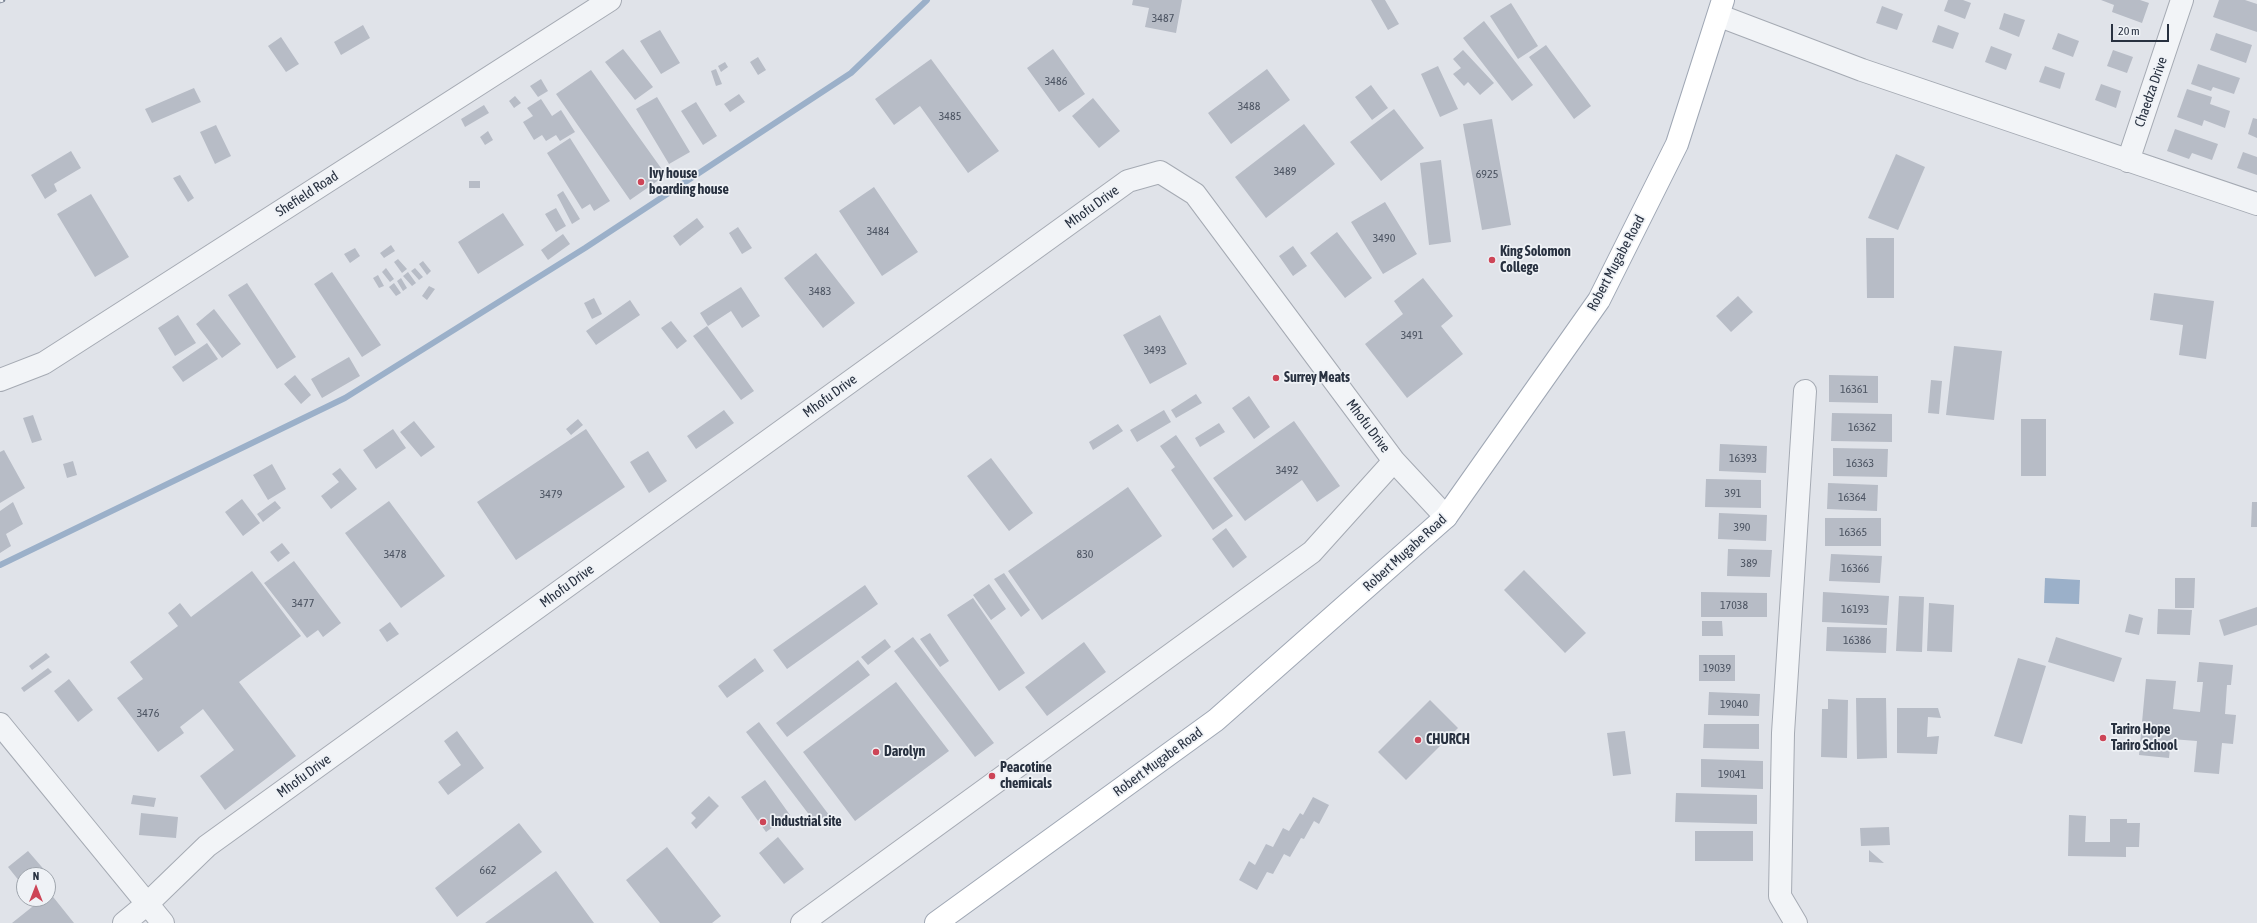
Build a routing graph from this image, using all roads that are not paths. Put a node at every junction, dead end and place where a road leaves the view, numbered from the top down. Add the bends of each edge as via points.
1 (610, 0) edge
2 (2182, 0) edge
3 (1722, 8) edge
4 (2128, 161) junction
5 (2257, 204) edge
6 (0, 380) edge
7 (1805, 391) dead end
8 (1394, 461) junction
9 (1446, 517) junction
10 (0, 724) edge
11 (147, 904) junction
12 (124, 923) edge
13 (163, 923) edge
14 (802, 923) edge
15 (936, 923) edge
16 (1796, 923) edge

1 - 6 street, Shefield Road via 44,363
2 - 4 street, Chaedza Drive
3 - 4 street via 1870,73
3 - 9 main road, Robert Mugabe Road via 1677,144 1599,300
4 - 5 street
7 - 16 street via 1783,733 1780,865 1780,896
8 - 9 street, Mhofu Drive
8 - 11 street, Mhofu Drive via 1195,194 1160,172 1128,181 207,846
8 - 14 street via 1312,552
9 - 15 main road, Robert Mugabe Road via 1216,720
10 - 11 street
11 - 12 street, Mhofu Drive
11 - 13 street

